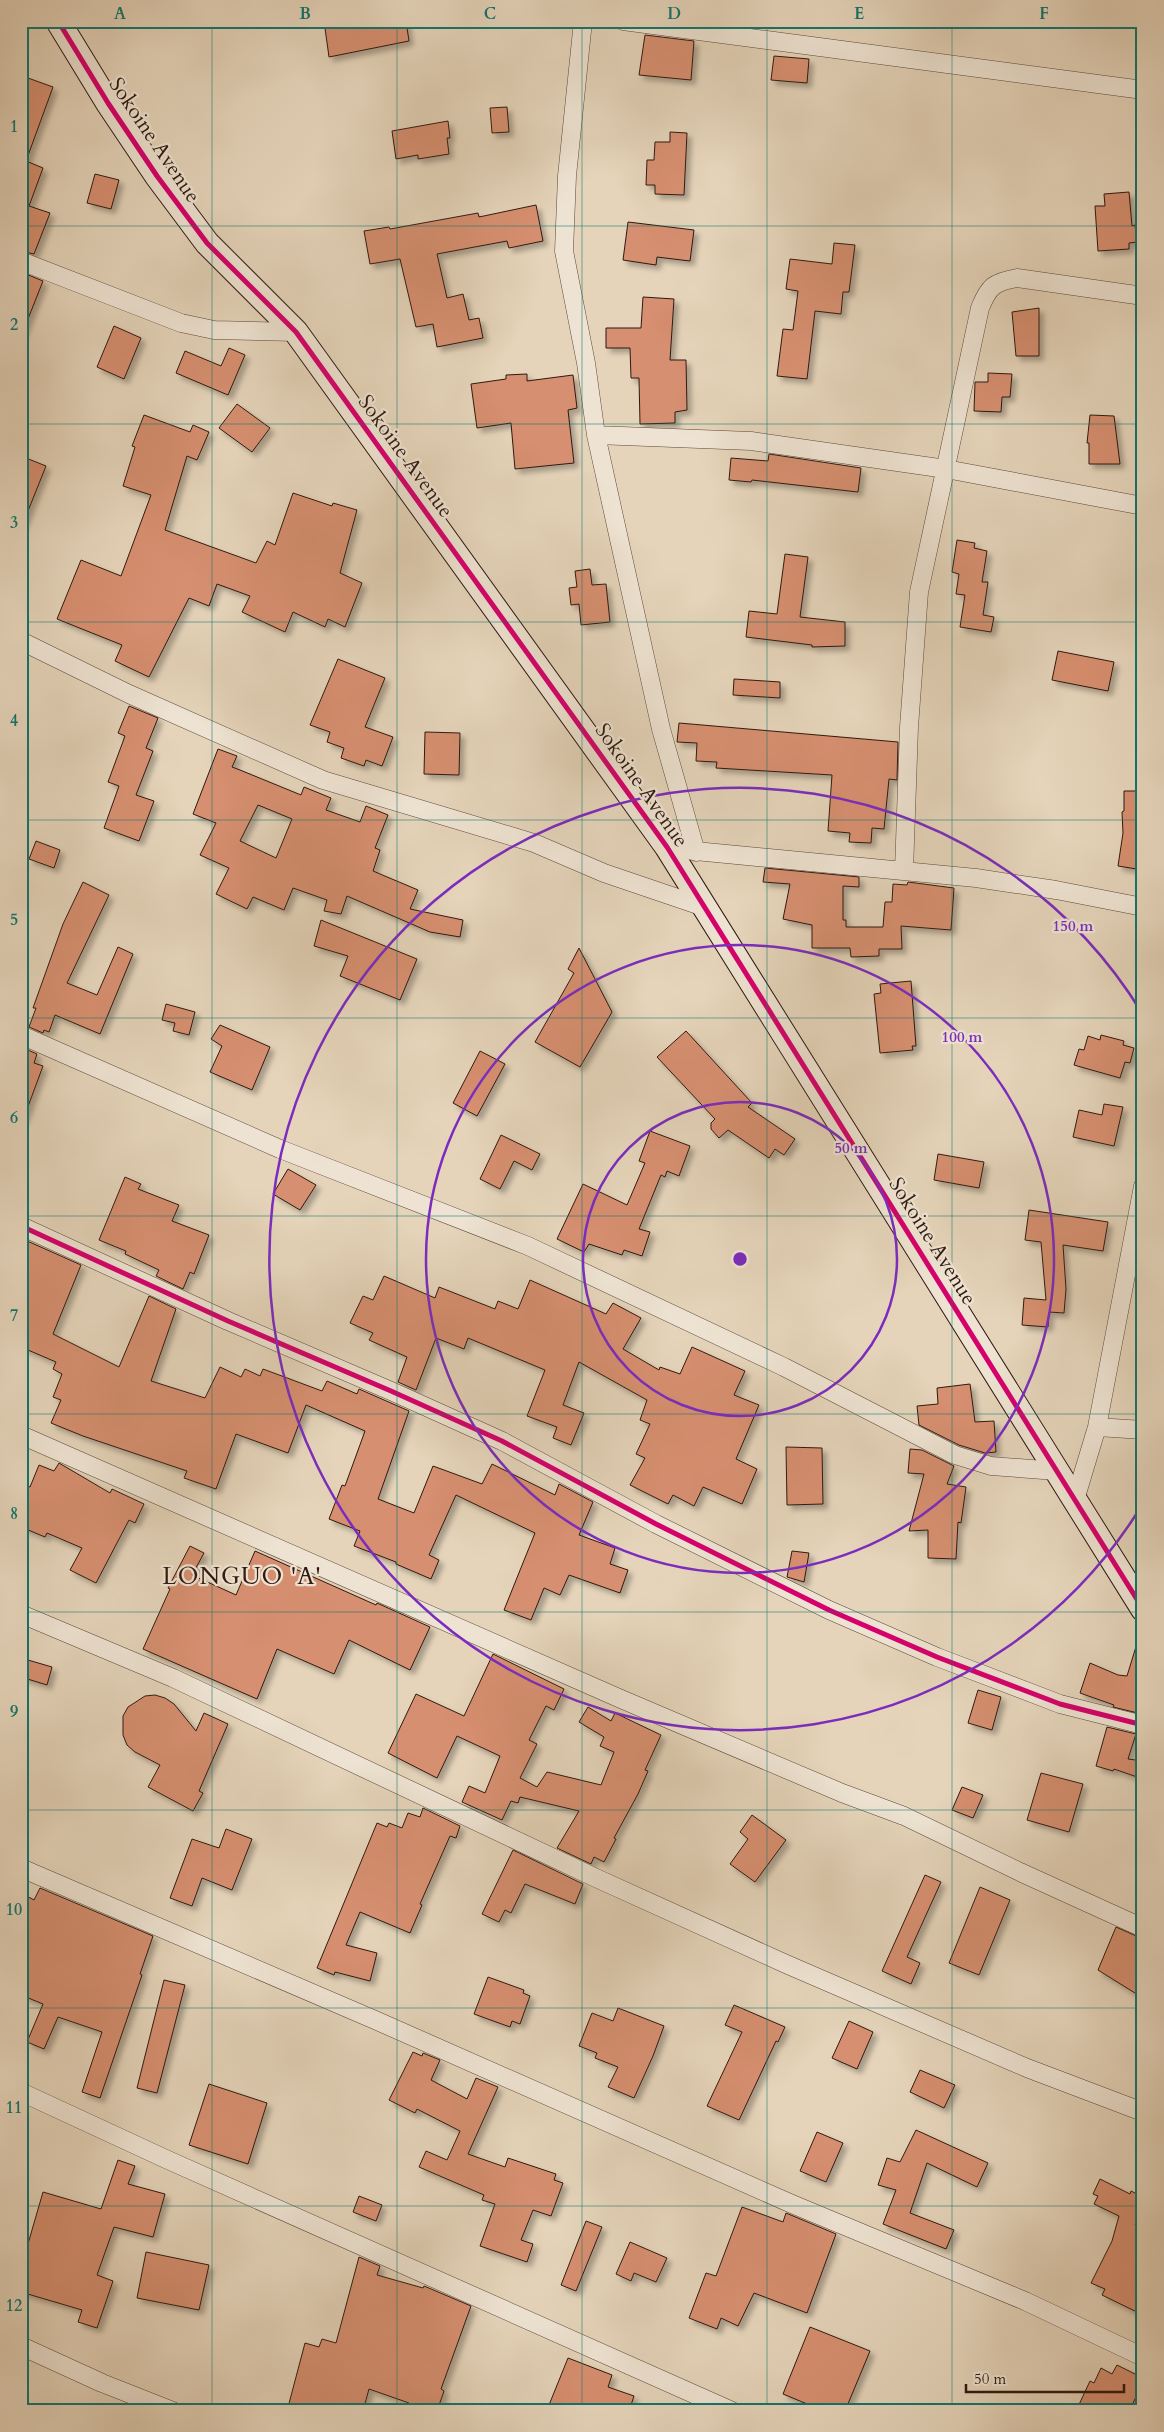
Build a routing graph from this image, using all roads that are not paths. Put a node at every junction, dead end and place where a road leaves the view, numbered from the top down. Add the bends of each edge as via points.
1 (58, 21) edge
2 (583, 21) edge
3 (623, 21) edge
4 (1143, 90) edge
5 (21, 261) edge
6 (1143, 296) edge
7 (296, 332) junction
8 (596, 435) junction
9 (946, 469) junction
10 (1143, 506) edge
11 (21, 641) edge
12 (667, 847) junction
13 (696, 852) junction
14 (904, 870) junction
15 (704, 907) junction
16 (1143, 907) edge
17 (21, 1035) edge
18 (1143, 1186) edge
19 (21, 1226) edge
20 (1097, 1427) junction
21 (1143, 1430) edge
22 (21, 1435) edge
23 (1057, 1471) junction
24 (1075, 1500) junction
25 (1143, 1609) edge
26 (21, 1614) edge
27 (1143, 1725) edge
28 (21, 1868) edge
29 (1143, 1928) edge
30 (21, 2092) edge
31 (1143, 2112) edge
32 (21, 2346) edge
33 (1143, 2357) edge
34 (173, 2411) edge
35 (732, 2411) edge

1 - 7 street, Sokoine Avenue via 108,103 207,243
2 - 8 street via 568,166 564,252 586,363
3 - 4 street
5 - 7 street via 181,323 214,330
6 - 9 street via 1017,278 997,282 986,293 980,308
7 - 12 street, Sokoine Avenue
8 - 9 street via 751,442
8 - 13 street via 661,729
9 - 10 street
9 - 14 street via 919,592
11 - 15 street via 128,694 323,780 534,843 604,873
12 - 13 street
12 - 15 street, Sokoine Avenue
13 - 14 street
14 - 16 street via 1056,890
15 - 23 street, Sokoine Avenue
17 - 23 street via 280,1149 528,1246 776,1363 955,1454 991,1466
18 - 20 street
19 - 27 street via 502,1441 656,1524 828,1610 937,1657 1060,1704
20 - 21 street
20 - 24 street
22 - 29 street via 612,1695 842,1794 904,1816
23 - 24 street, Sokoine Avenue
24 - 25 street, Sokoine Avenue
26 - 31 street via 173,1678 786,1964 1027,2068
28 - 33 street via 792,2204 1025,2301
30 - 35 street
32 - 34 street

